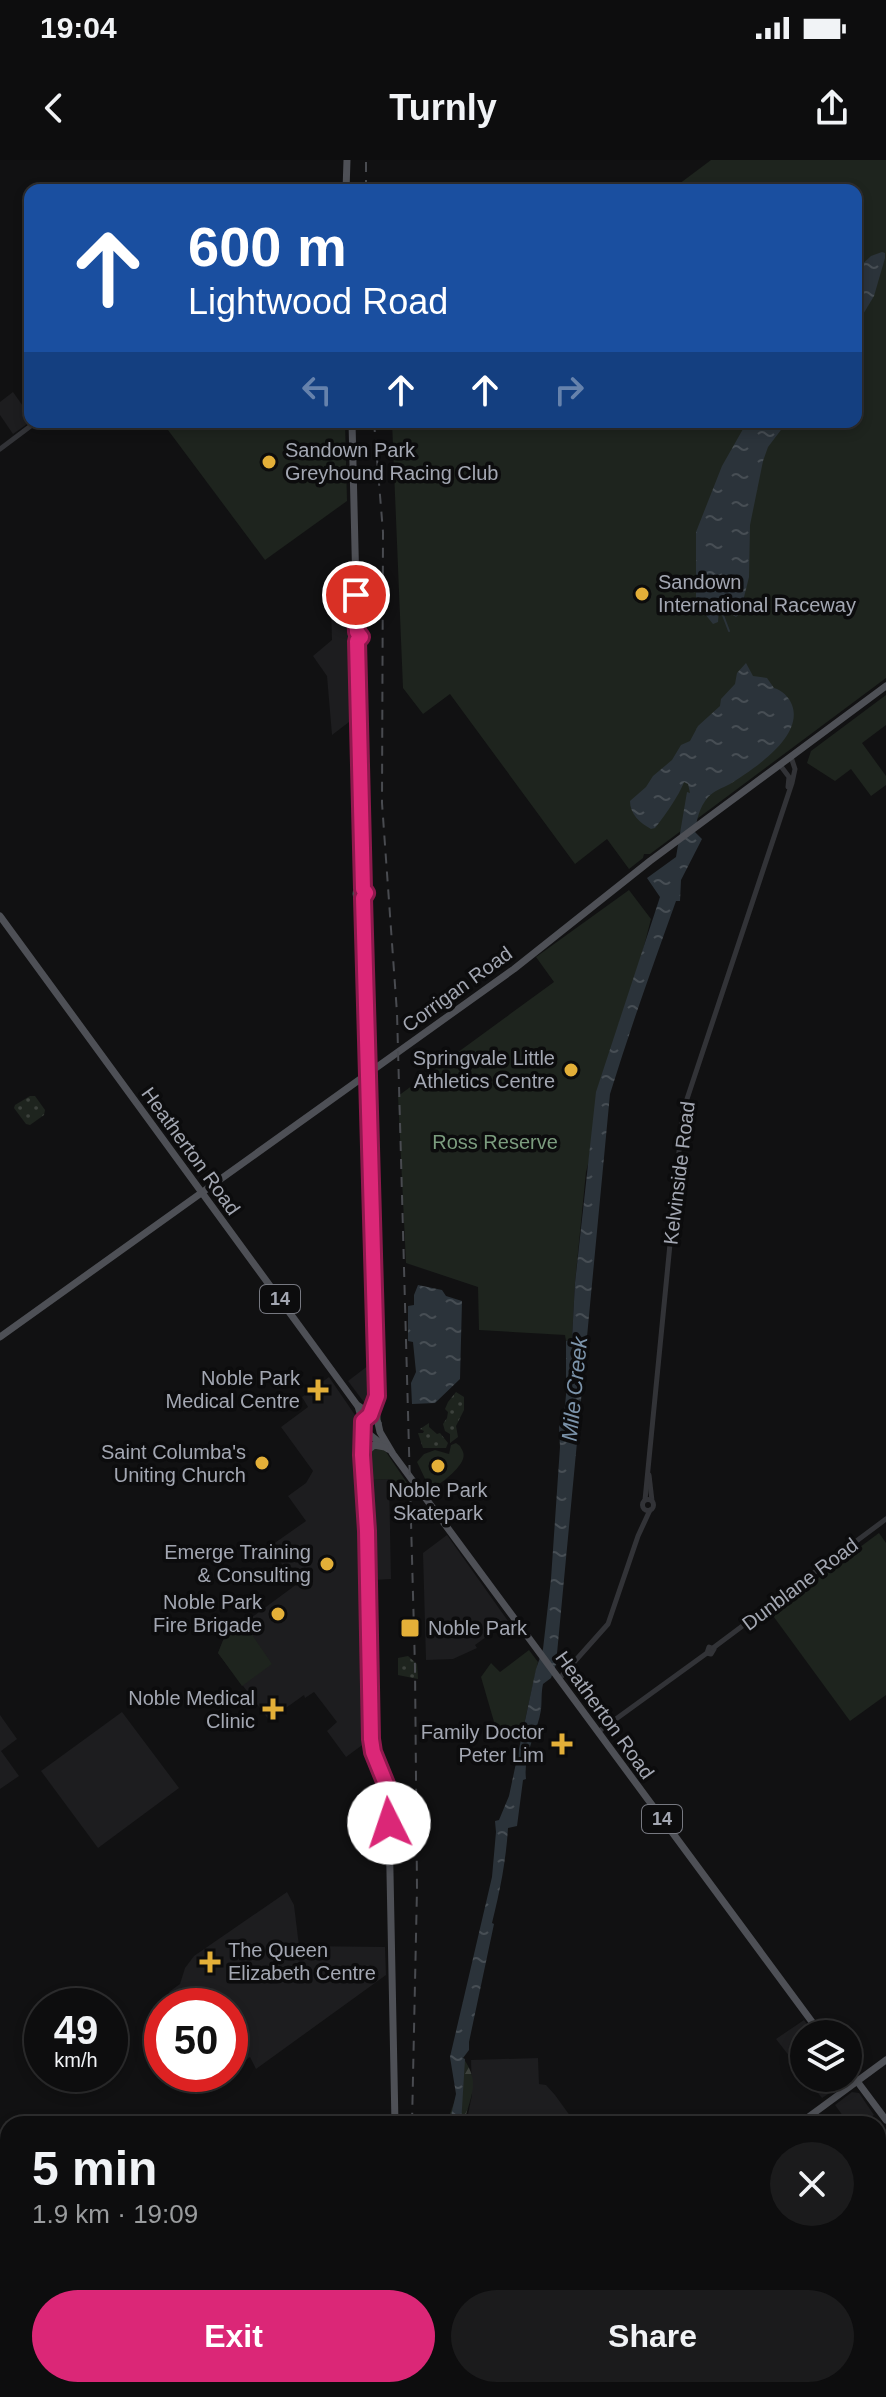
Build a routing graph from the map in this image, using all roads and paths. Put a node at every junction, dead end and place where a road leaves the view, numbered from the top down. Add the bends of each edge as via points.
1 (347, 160) edge
2 (346, 184) edge
3 (28, 428) edge
4 (352, 428) edge
5 (0, 449) edge
6 (886, 686) edge
7 (791, 757) junction
8 (780, 765) junction
9 (787, 795) junction
10 (0, 916) edge
11 (368, 1072) junction
12 (202, 1193) junction
13 (0, 1337) edge
14 (377, 1396) junction
15 (357, 1405) junction
16 (370, 1415) junction
17 (378, 1422) junction
18 (363, 1425) junction
19 (371, 1437) junction
20 (367, 1451) junction
21 (390, 1451) junction
22 (364, 1474) junction
23 (648, 1501) junction
24 (647, 1509) junction
25 (886, 1519) edge
26 (556, 1676) junction
27 (598, 1732) junction
28 (811, 2020) edge
29 (886, 2060) edge
30 (862, 2078) edge
31 (862, 2087) edge
32 (843, 2092) edge
33 (395, 2116) edge
34 (810, 2116) edge
35 (883, 2116) edge

1 - 2 main road
3 - 5 street
4 - 11 main road via 363,889 356,894 363,898
6 - 7 main road, Corrigan Road
7 - 8 main road, Corrigan Road
7 - 9 street, Kelvinside Road via 795,769
8 - 9 street via 789,777
8 - 11 main road, Corrigan Road via 514,969
9 - 23 street, Kelvinside Road via 683,1111
10 - 12 main road, Heatherton Road / 14
11 - 12 main road, Corrigan Road
11 - 14 main road
12 - 13 main road, Corrigan Road
12 - 15 main road, Heatherton Road / 14
14 - 16 main road
14 - 17 main road
15 - 16 main road, Heatherton Road / 14
15 - 18 main road, Heatherton Road / 14
16 - 17 main road, 14
16 - 18 main road
17 - 19 main road
17 - 21 main road, Heatherton Road / 14
18 - 19 main road, 14
18 - 22 main road
19 - 20 main road
19 - 21 main road, Heatherton Road / 14
20 - 21 main road via 376,1445
20 - 22 main road
21 - 26 main road, Heatherton Road / 14
22 - 33 main road via 371,1739 386,1784 389,1823
23 - 24 street via 653,1505
23 - 24 street via 642,1504
24 - 26 street via 608,1624
25 - 27 street, Dunblane Road
26 - 27 main road, Heatherton Road / 14
27 - 28 main road, Heatherton Road / 14
29 - 30 main road
31 - 35 main road
32 - 34 main road

